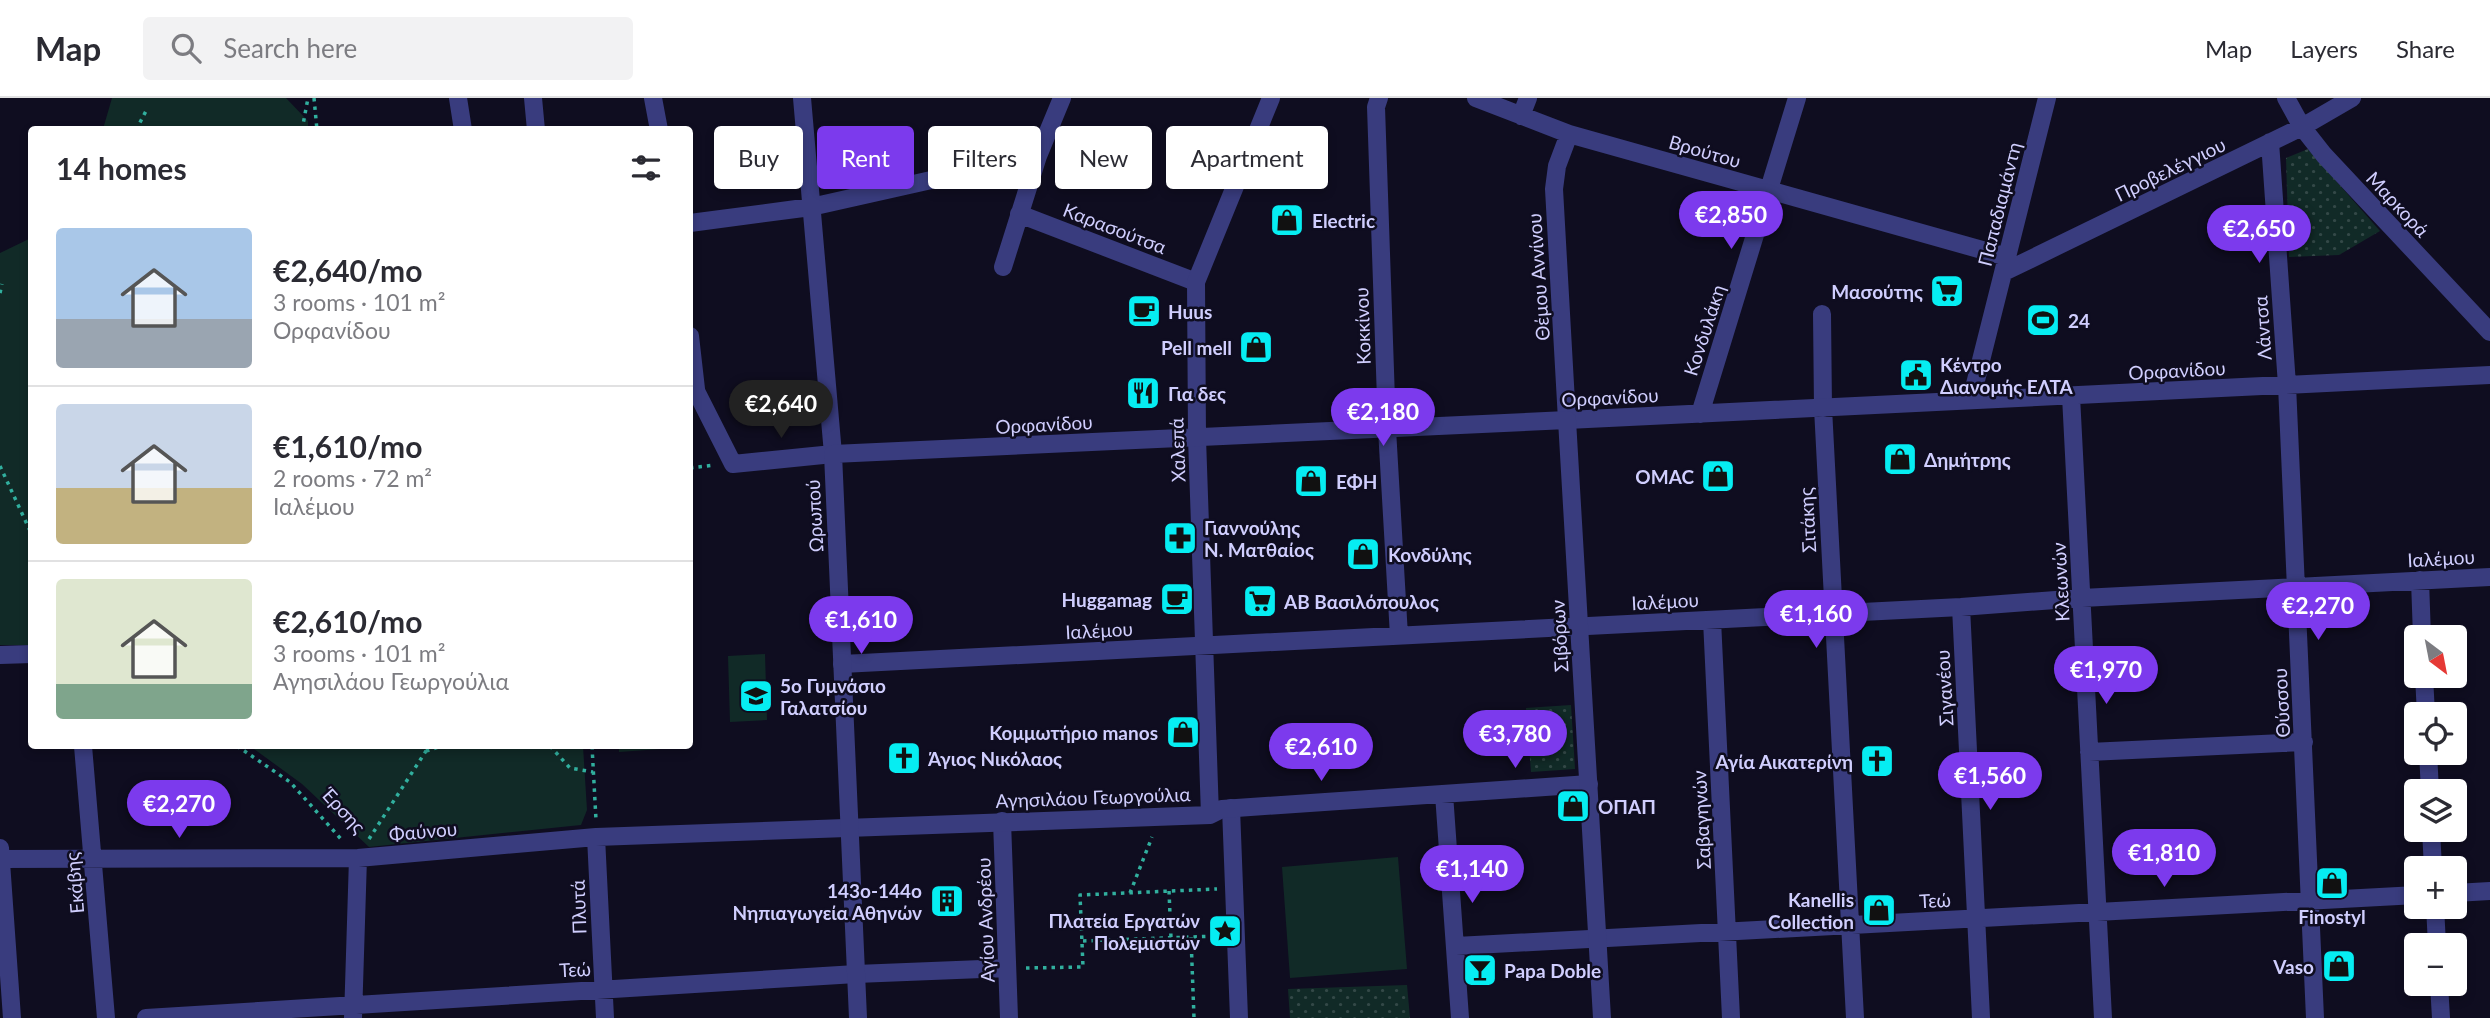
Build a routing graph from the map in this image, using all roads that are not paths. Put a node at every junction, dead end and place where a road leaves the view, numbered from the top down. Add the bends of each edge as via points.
1 (458, 98) edge
2 (533, 98) edge
3 (653, 98) edge
4 (802, 98) edge
5 (1062, 98) edge
6 (1271, 98) edge
7 (1379, 98) edge
8 (1476, 98) edge
9 (1528, 98) edge
10 (1797, 98) edge
11 (2047, 98) edge
12 (2286, 98) edge
13 (2352, 98) edge
14 (1521, 116) junction
15 (462, 126) edge
16 (536, 126) edge
17 (658, 126) edge
18 (2302, 127) junction
19 (1569, 134) junction
20 (2270, 142) junction
21 (1041, 149) edge
22 (928, 181) edge
23 (1027, 189) edge
24 (1770, 192) junction
25 (811, 207) junction
26 (1019, 214) junction
27 (693, 223) edge
28 (2005, 265) junction
29 (1003, 267) dead end
30 (1196, 282) junction
31 (1822, 314) dead end
32 (2490, 332) edge
33 (2490, 375) edge
34 (693, 384) edge
35 (2287, 385) junction
36 (2071, 396) junction
37 (1970, 401) junction
38 (1823, 408) junction
39 (1700, 414) junction
40 (1567, 420) junction
41 (1387, 429) junction
42 (1197, 438) junction
43 (833, 454) junction
44 (2490, 577) edge
45 (2420, 580) junction
46 (2297, 587) junction
47 (2082, 598) junction
48 (1961, 607) junction
49 (1833, 614) junction
50 (1712, 620) junction
51 (2422, 625) edge
52 (1580, 626) junction
53 (1399, 636) junction
54 (1205, 646) junction
55 (28, 654) edge
56 (0, 655) edge
57 (842, 664) junction
58 (2304, 742) junction
59 (83, 749) edge
60 (2089, 752) junction
61 (1589, 784) junction
62 (1444, 794) junction
63 (1231, 808) junction
64 (1210, 814) junction
65 (1002, 821) junction
66 (849, 826) junction
67 (596, 837) junction
68 (0, 855) edge
69 (358, 858) junction
70 (93, 859) junction
71 (2490, 891) edge
72 (2467, 892) edge
73 (2404, 896) edge
74 (2311, 901) junction
75 (2098, 912) junction
76 (1976, 918) junction
77 (1850, 925) junction
78 (1728, 932) junction
79 (1598, 939) junction
80 (1455, 946) junction
81 (1007, 968) junction
82 (856, 974) junction
83 (603, 989) junction
84 (2438, 996) edge
85 (352, 1011) edge
86 (2436, 1017) edge
87 (12, 1018) edge
88 (106, 1018) edge
89 (146, 1018) edge
90 (605, 1018) edge
91 (858, 1018) edge
92 (1009, 1018) edge
93 (1238, 1018) edge
94 (1460, 1018) edge
95 (1602, 1018) edge
96 (1731, 1018) edge
97 (1855, 1018) edge
98 (1981, 1018) edge
99 (2103, 1018) edge
100 (2315, 1018) edge

1 - 15 street
2 - 16 street
3 - 17 street
4 - 25 street, Ωρωπού
5 - 21 street
6 - 30 street, Χαλεπά
7 - 41 street, Κοκκίνου via 1376,121
8 - 14 street, Βρούτου
9 - 14 street
10 - 24 street, Κονδυλάκη
11 - 28 street, Παπαδιαμάντη
12 - 18 street, Μαρκορά
13 - 18 street, Προβελέγγιου
14 - 19 street, Βρούτου
18 - 20 street, Προβελέγγιου
18 - 32 street, Μαρκορά
19 - 24 street, Βρούτου
19 - 40 street, Θέμου Αννίνου via 1556,166 1554,189
20 - 28 street, Προβελέγγιου
20 - 35 street, Λάντσα
22 - 25 street
23 - 26 street
24 - 28 street, Βρούτου
24 - 39 street, Κονδυλάκη
25 - 27 street
25 - 43 street, Ωρωπού
26 - 29 street
26 - 30 street, Καρασούτσα
28 - 37 street, Παπαδιαμάντη
30 - 42 street, Χαλεπά
31 - 38 street, Σιτάκης
33 - 35 street, Ορφανίδου
34 - 43 street, Ορφανίδου via 733,464
35 - 36 street, Ορφανίδου
35 - 46 street, Θύσσου
36 - 37 street, Ορφανίδου
36 - 47 street, Κλεωνών
37 - 38 street, Ορφανίδου
38 - 39 street, Ορφανίδου
38 - 49 street, Σιτάκης
39 - 40 street, Ορφανίδου
40 - 41 street, Ορφανίδου
40 - 52 street, Σιβόρων
41 - 42 street, Ορφανίδου
41 - 53 street, Κοκκίνου
42 - 43 street, Ορφανίδου
42 - 54 street, Χαλεπά
43 - 57 street, Ωρωπού
44 - 45 street, Ιαλέμου
45 - 46 street, Ιαλέμου
45 - 51 street
46 - 47 street, Ιαλέμου
46 - 58 street, Θύσσου
47 - 48 street, Ιαλέμου
47 - 60 street, Κλεωνών
48 - 49 street, Ιαλέμου
48 - 76 street, Σιγανέου
49 - 50 street, Ιαλέμου
49 - 77 street, Σιτάκης
50 - 52 street, Ιαλέμου
50 - 78 street, Σαβαγηνών
52 - 53 street, Ιαλέμου
52 - 61 street, Σιβόρων
53 - 54 street, Ιαλέμου
54 - 57 street, Ιαλέμου
54 - 64 street, Χαλεπά
55 - 56 street
57 - 66 street, Ωρωπού
58 - 60 street
58 - 74 street, Θύσσου
59 - 70 street, Εκάβης
60 - 75 street, Κλεωνών
61 - 62 street, Αγησιλάου Γεωργούλια
61 - 79 street, Σιβόρων
62 - 63 street, Αγησιλάου Γεωργούλια
62 - 80 street
63 - 64 street, Αγησιλάου Γεωργούλια
63 - 93 street
64 - 65 street, Αγησιλάου Γεωργούλια
65 - 66 street, Αγησιλάου Γεωργούλια
65 - 81 street, Αγίου Ανδρέου
66 - 67 street, Φαύνου
66 - 82 street, Ωρωπού
67 - 69 street, Φαύνου
67 - 83 street, Πλυτά
68 - 70 street, Φαύνου
68 - 87 street
69 - 70 street, Φαύνου
69 - 85 street, Έρσης
70 - 88 street, Εκάβης
71 - 72 street
73 - 74 street, Τεώ
74 - 75 street, Τεώ
74 - 100 street, Θύσσου
75 - 76 street, Τεώ
75 - 99 street, Κλεωνών
76 - 77 street, Τεώ
76 - 98 street, Σιγανέου
77 - 78 street, Τεώ
77 - 97 street, Σιτάκης
78 - 79 street, Τεώ
78 - 96 street, Σαβαγηνών
79 - 80 street, Τεώ
79 - 95 street, Σιβόρων
80 - 94 street
81 - 82 street, Τεώ
81 - 92 street, Αγίου Ανδρέου
82 - 83 street, Τεώ
82 - 91 street, Ωρωπού
83 - 85 street, Τεώ
83 - 90 street, Πλυτά
84 - 86 street
85 - 89 street, Τεώ

